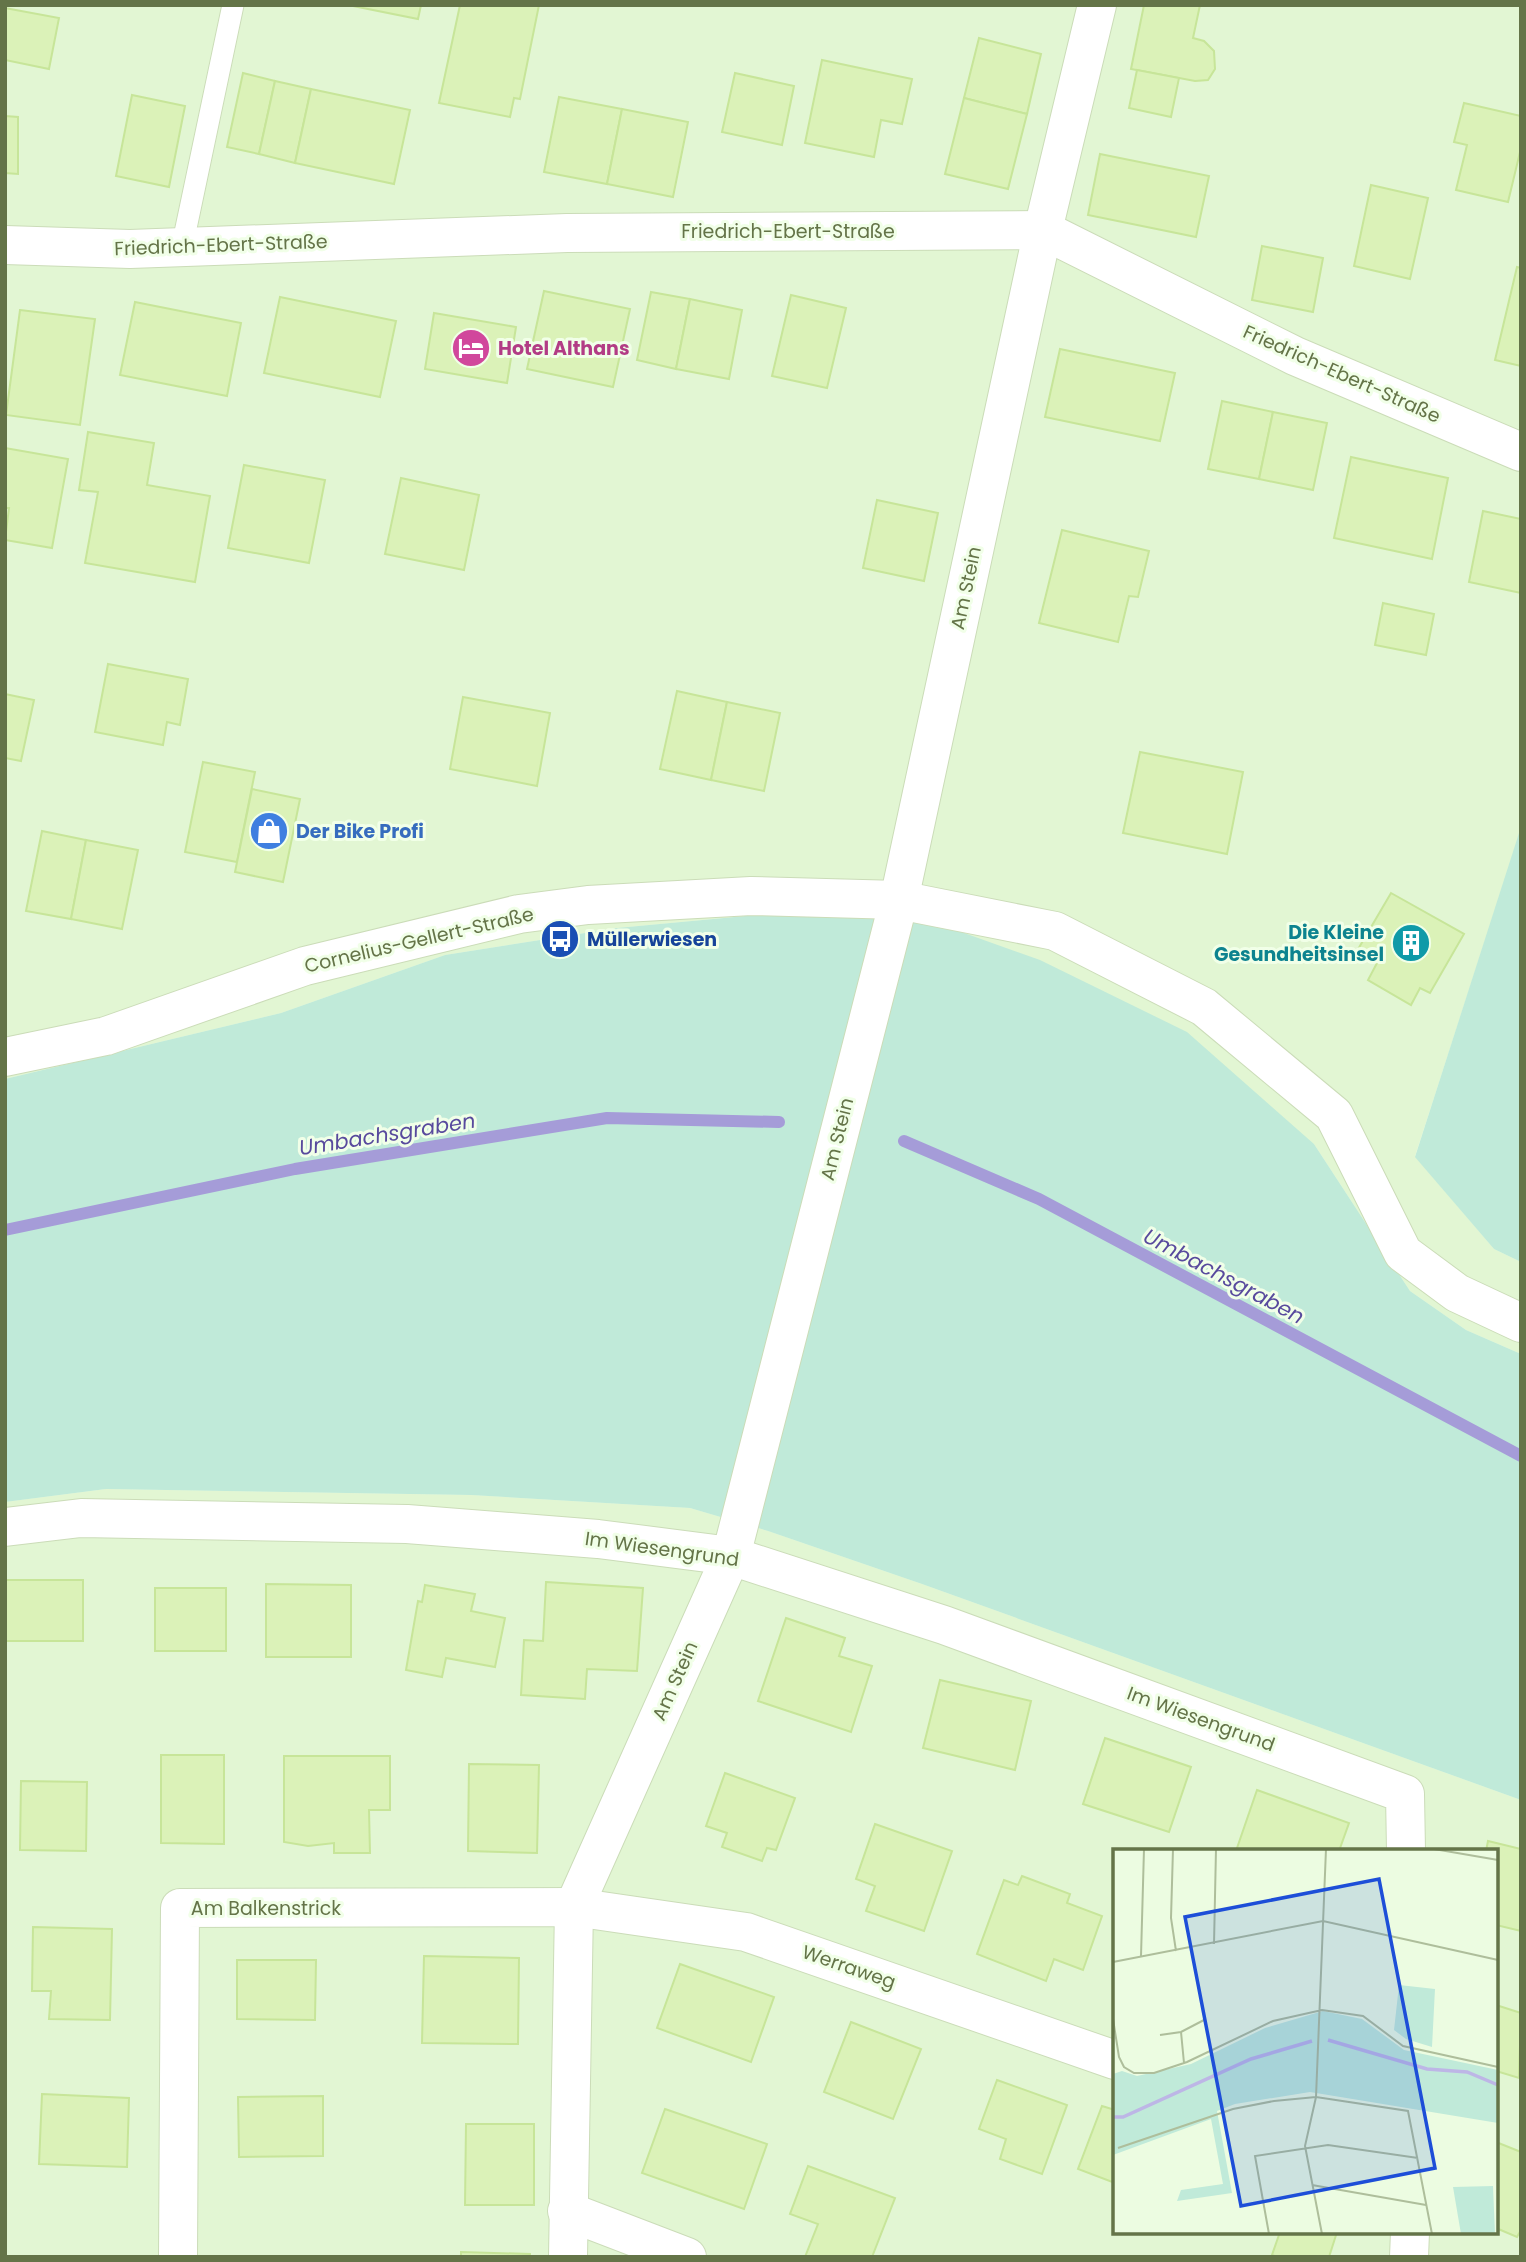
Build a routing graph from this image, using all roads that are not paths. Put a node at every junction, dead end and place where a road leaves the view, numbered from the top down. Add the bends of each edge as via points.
1 (233, 5) edge
2 (1097, 5) edge
3 (1043, 230) junction
4 (5, 245) edge
5 (182, 247) junction
6 (1521, 452) edge
7 (899, 900) junction
8 (5, 1057) edge
9 (1521, 1324) edge
10 (5, 1527) edge
11 (731, 1556) junction
12 (1406, 1849) edge
13 (574, 1907) junction
14 (1113, 2059) edge
15 (567, 2211) junction
16 (1410, 2234) edge
17 (178, 2257) edge
18 (568, 2257) edge
19 (687, 2257) edge
20 (1409, 2257) edge

1 - 5 lane
2 - 3 street, Am Stein
3 - 5 street, Friedrich-Ebert-Straße via 567,233
3 - 6 street, Friedrich-Ebert-Straße via 1295,356
3 - 7 street, Am Stein
4 - 5 street, Friedrich-Ebert-Straße
7 - 8 street, Cornelius-Gellert-Straße via 751,897 588,905 519,915 305,966 106,1036
7 - 9 street, Cornelius-Gellert-Straße via 1055,931 1205,1007 1334,1115 1403,1253 1457,1293
7 - 11 street, Am Stein
10 - 11 street, Im Wiesengrund via 81,1518 407,1524 598,1539
11 - 12 street, Im Wiesengrund via 944,1625 1405,1794
11 - 13 street, Am Stein
13 - 14 street, Werraweg via 746,1932
13 - 15 street, Am Stein
13 - 17 street, Am Balkenstrick via 180,1908
15 - 18 street, Am Stein
15 - 19 street
16 - 20 street

